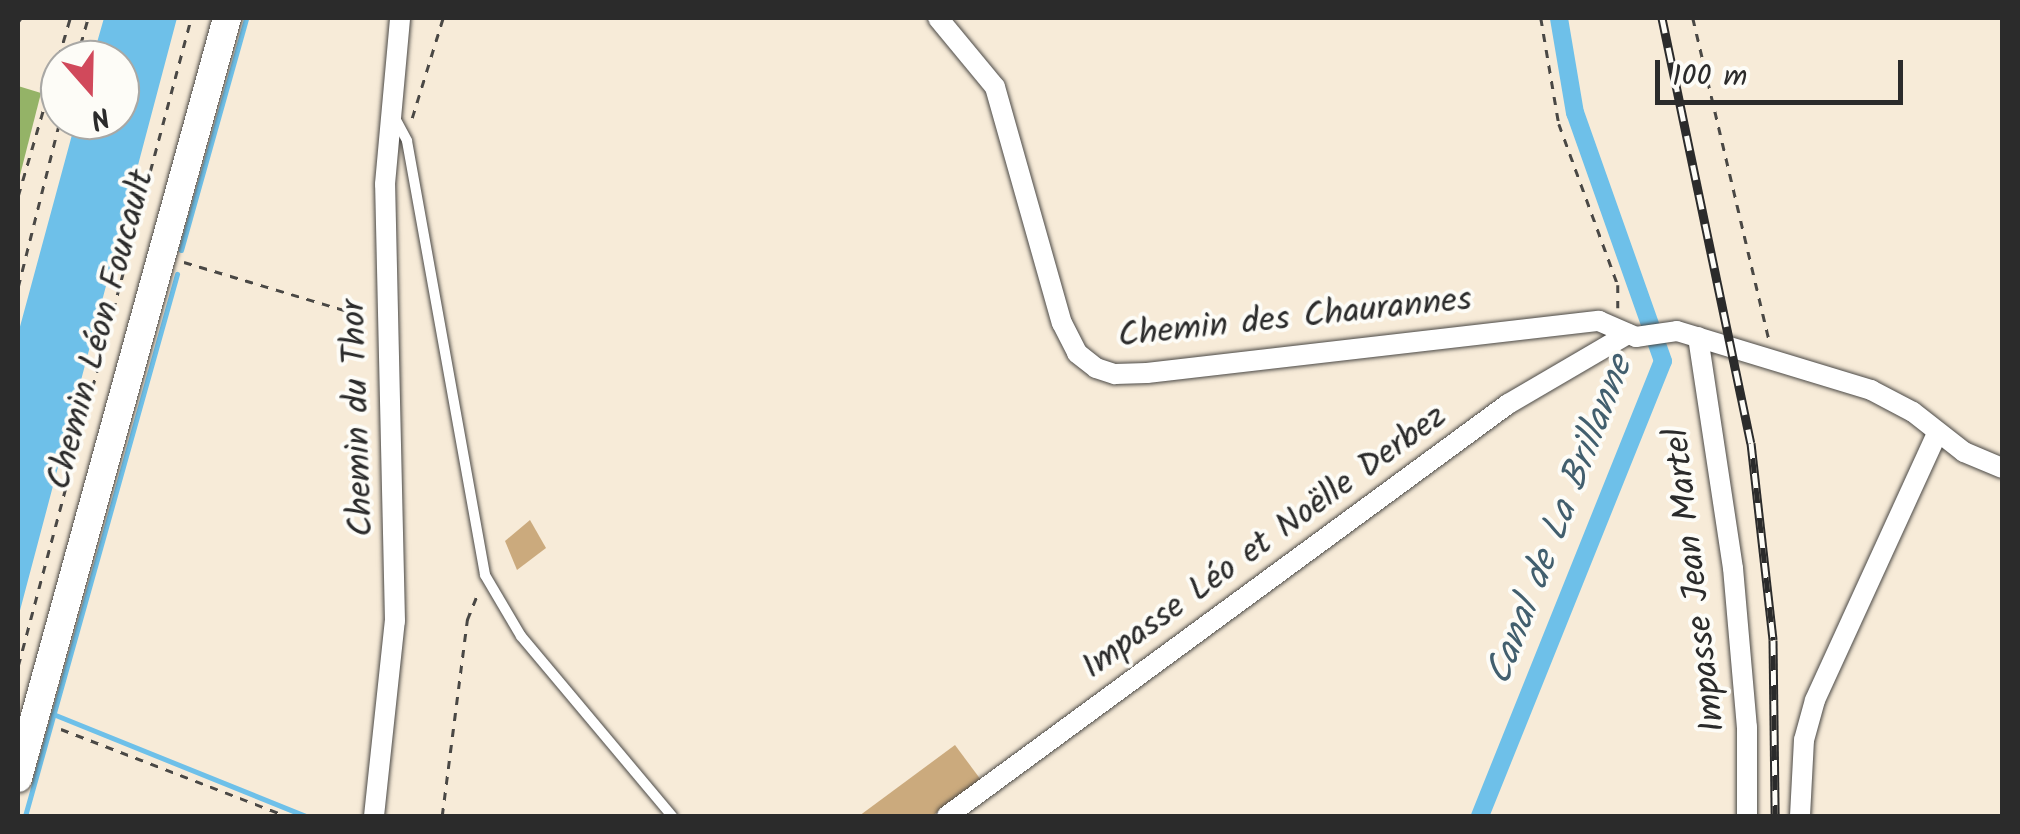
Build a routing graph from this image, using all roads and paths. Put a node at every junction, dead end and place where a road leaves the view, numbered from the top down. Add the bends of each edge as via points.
1 (21, 18) edge
2 (70, 18) edge
3 (191, 18) edge
4 (227, 18) edge
5 (400, 18) edge
6 (442, 18) edge
7 (938, 18) edge
8 (1542, 18) edge
9 (1693, 18) edge
10 (18, 22) edge
11 (392, 113) junction
12 (405, 133) junction
13 (55, 140) edge
14 (18, 196) edge
15 (160, 256) junction
16 (18, 286) edge
17 (388, 313) junction
18 (1639, 332) junction
19 (1698, 338) junction
20 (1775, 360) junction
21 (1938, 434) junction
22 (2002, 468) edge
23 (485, 576) junction
24 (18, 666) edge
25 (61, 728) dead end
26 (18, 778) edge
27 (286, 816) edge
28 (374, 816) edge
29 (442, 816) edge
30 (672, 816) edge
31 (947, 816) edge
32 (1747, 816) edge
33 (1800, 816) edge

1 - 10 path
2 - 14 path
3 - 24 path
4 - 15 main road, Chemin Léon Foucault
5 - 11 street, Chemin du Thor
6 - 12 path
7 - 18 street, Chemin des Chaurannes via 995,87 1062,322 1078,353 1096,368 1147,373 1551,323
8 - 18 path via 1559,124 1618,286 1619,306
9 - 20 path
11 - 12 lane
11 - 17 street, Chemin du Thor via 384,184
12 - 23 lane
13 - 16 path
15 - 17 path via 350,315
15 - 26 main road, Chemin Léon Foucault
17 - 28 street, Chemin du Thor via 395,622
18 - 19 street, Chemin des Chaurannes
18 - 31 street, Impasse Léo et Noëlle Derbez via 1508,404
19 - 20 street, Chemin des Chaurannes
19 - 32 street, Impasse Jean Martel via 1733,568 1747,727
20 - 21 street via 1884,396
21 - 22 street
21 - 33 street via 1815,700 1804,740
23 - 29 path via 466,620
23 - 30 lane via 521,636
25 - 27 path

